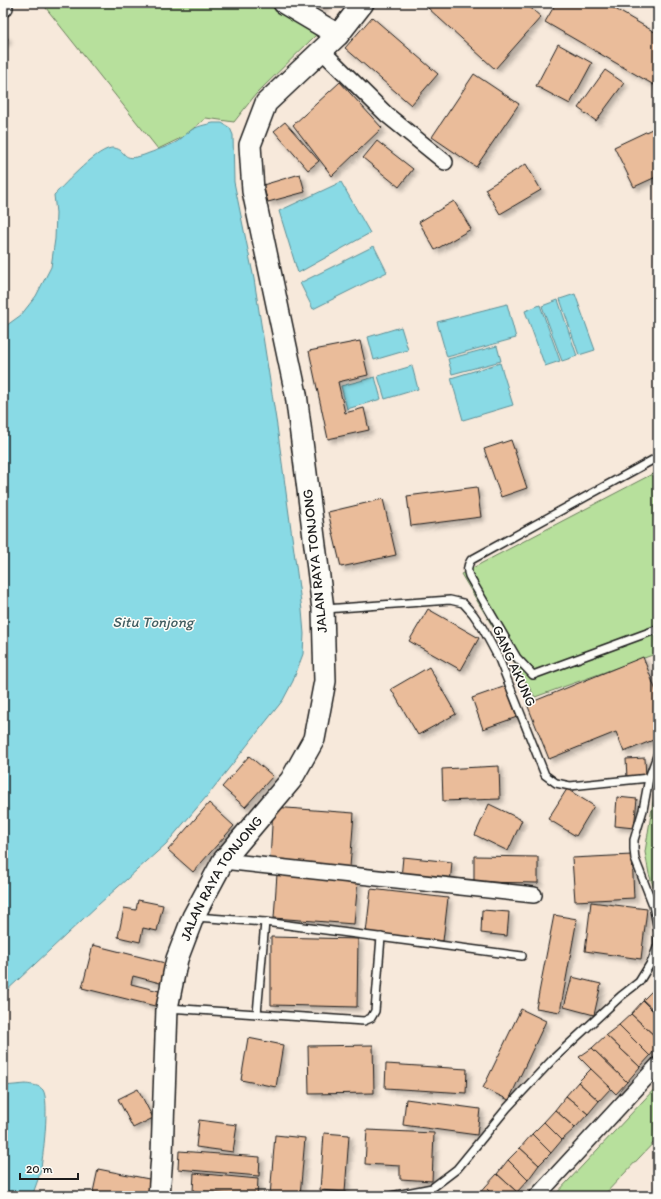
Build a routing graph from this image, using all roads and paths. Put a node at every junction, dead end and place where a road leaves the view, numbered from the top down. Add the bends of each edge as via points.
1 (284, 3) edge
2 (363, 3) edge
3 (338, 35) junction
4 (321, 50) junction
5 (445, 162) dead end
6 (658, 457) edge
7 (323, 609) junction
8 (658, 629) edge
9 (658, 753) edge
10 (649, 778) junction
11 (224, 861) junction
12 (534, 895) dead end
13 (193, 917) junction
14 (265, 922) junction
15 (658, 930) edge
16 (658, 937) edge
17 (381, 938) junction
18 (522, 956) dead end
19 (167, 1008) junction
20 (257, 1014) junction
21 (658, 1065) edge
22 (159, 1196) edge
23 (391, 1196) edge
24 (537, 1196) edge

1 - 3 main road
2 - 3 main road, JALAN RAYA TONJONG
3 - 4 main road, JALAN RAYA TONJONG
4 - 5 street via 387,115
4 - 7 main road, JALAN RAYA TONJONG via 266,103 250,145 253,191 296,394
6 - 8 lane via 471,560 467,571 517,658 533,675
7 - 10 lane, GANG AKUNG via 450,600 463,603 482,627 499,659 545,775 556,783 570,786
7 - 11 main road, JALAN RAYA TONJONG via 325,681 314,739 291,780
9 - 10 lane
10 - 15 lane via 634,849 653,905
11 - 12 street
11 - 13 main road, JALAN RAYA TONJONG
13 - 14 lane
13 - 19 main road, JALAN RAYA TONJONG via 177,959
14 - 17 lane
14 - 20 lane
16 - 23 lane via 652,961 639,982 553,1059 507,1108 457,1169 432,1188
17 - 18 lane
17 - 20 lane via 375,1011 371,1018 364,1021
19 - 20 lane
19 - 22 main road, JALAN RAYA TONJONG
21 - 24 street

